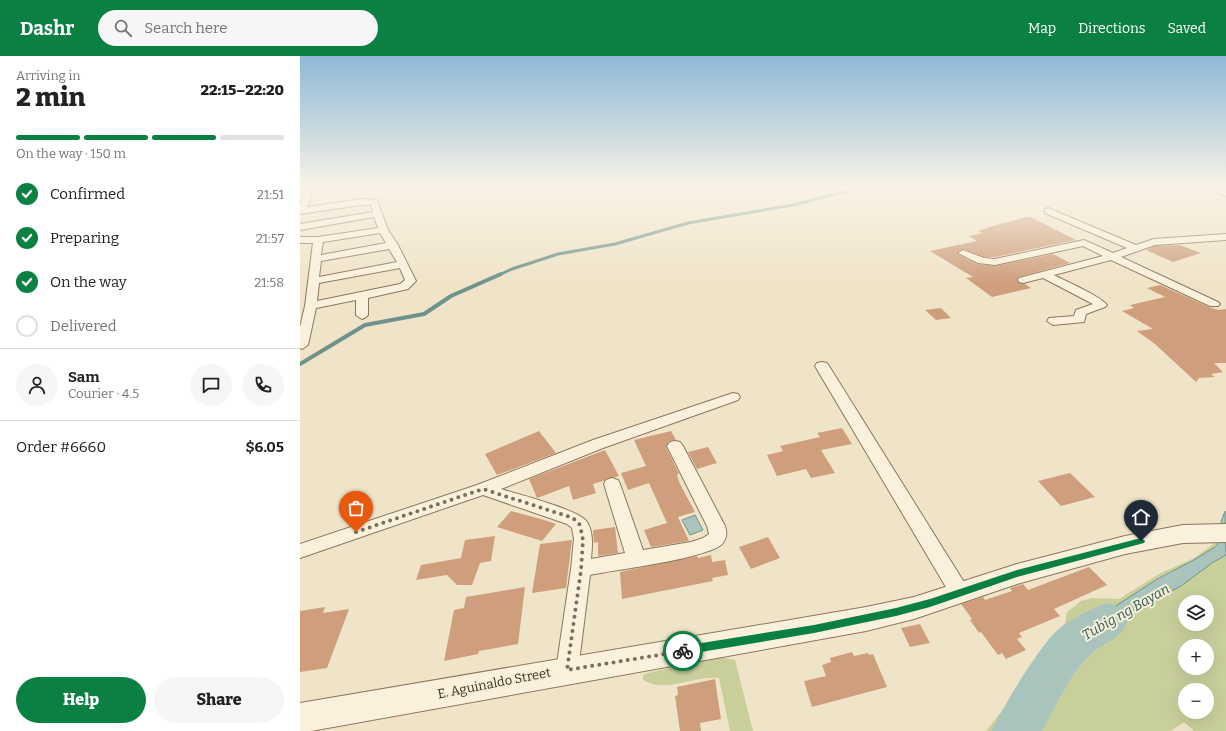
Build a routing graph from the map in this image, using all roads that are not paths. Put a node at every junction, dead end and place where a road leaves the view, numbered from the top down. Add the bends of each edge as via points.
1 (345, 220) edge
2 (380, 220) edge
3 (1069, 220) edge
4 (300, 227) edge
5 (383, 230) junction
6 (1226, 237) edge
7 (300, 240) edge
8 (318, 240) junction
9 (393, 246) junction
10 (1136, 249) junction
11 (963, 253) dead end
12 (1112, 257) junction
13 (316, 259) junction
14 (403, 264) junction
15 (1044, 274) junction
16 (1023, 280) dead end
17 (313, 281) junction
18 (362, 296) junction
19 (1214, 304) dead end
20 (311, 306) junction
21 (362, 315) dead end
22 (1053, 321) dead end
23 (302, 345) dead end
24 (822, 366) dead end
25 (733, 397) dead end
26 (674, 446) dead end
27 (612, 484) dead end
28 (483, 489) junction
29 (1215, 532) edge
30 (300, 551) edge
31 (636, 558) junction
32 (581, 570) junction
33 (960, 593) junction
34 (567, 670) junction
35 (300, 718) edge

1 - 4 street
2 - 5 street
3 - 10 street
5 - 8 street
5 - 9 street
6 - 10 street via 1159,241
7 - 8 street
8 - 13 street
9 - 13 street
9 - 14 street
10 - 12 street
11 - 12 street via 982,261 995,262 1084,243
12 - 15 street
12 - 19 street
13 - 17 street
14 - 17 street
14 - 18 street via 411,281 409,285
15 - 16 street
15 - 22 street via 1093,298 1101,306 1080,312 1080,319 1077,320
17 - 20 street
18 - 20 street
18 - 21 street
20 - 23 street
24 - 33 street
25 - 28 street via 598,444
26 - 31 street via 716,526 717,537 714,541 700,546 664,555
27 - 31 street
28 - 30 street
28 - 32 street via 577,521 583,533
29 - 33 street, E. Aguinaldo Street via 1176,535 1125,545 1017,574
31 - 32 street
32 - 34 street
33 - 34 street, E. Aguinaldo Street via 914,608 821,628
34 - 35 street, E. Aguinaldo Street

